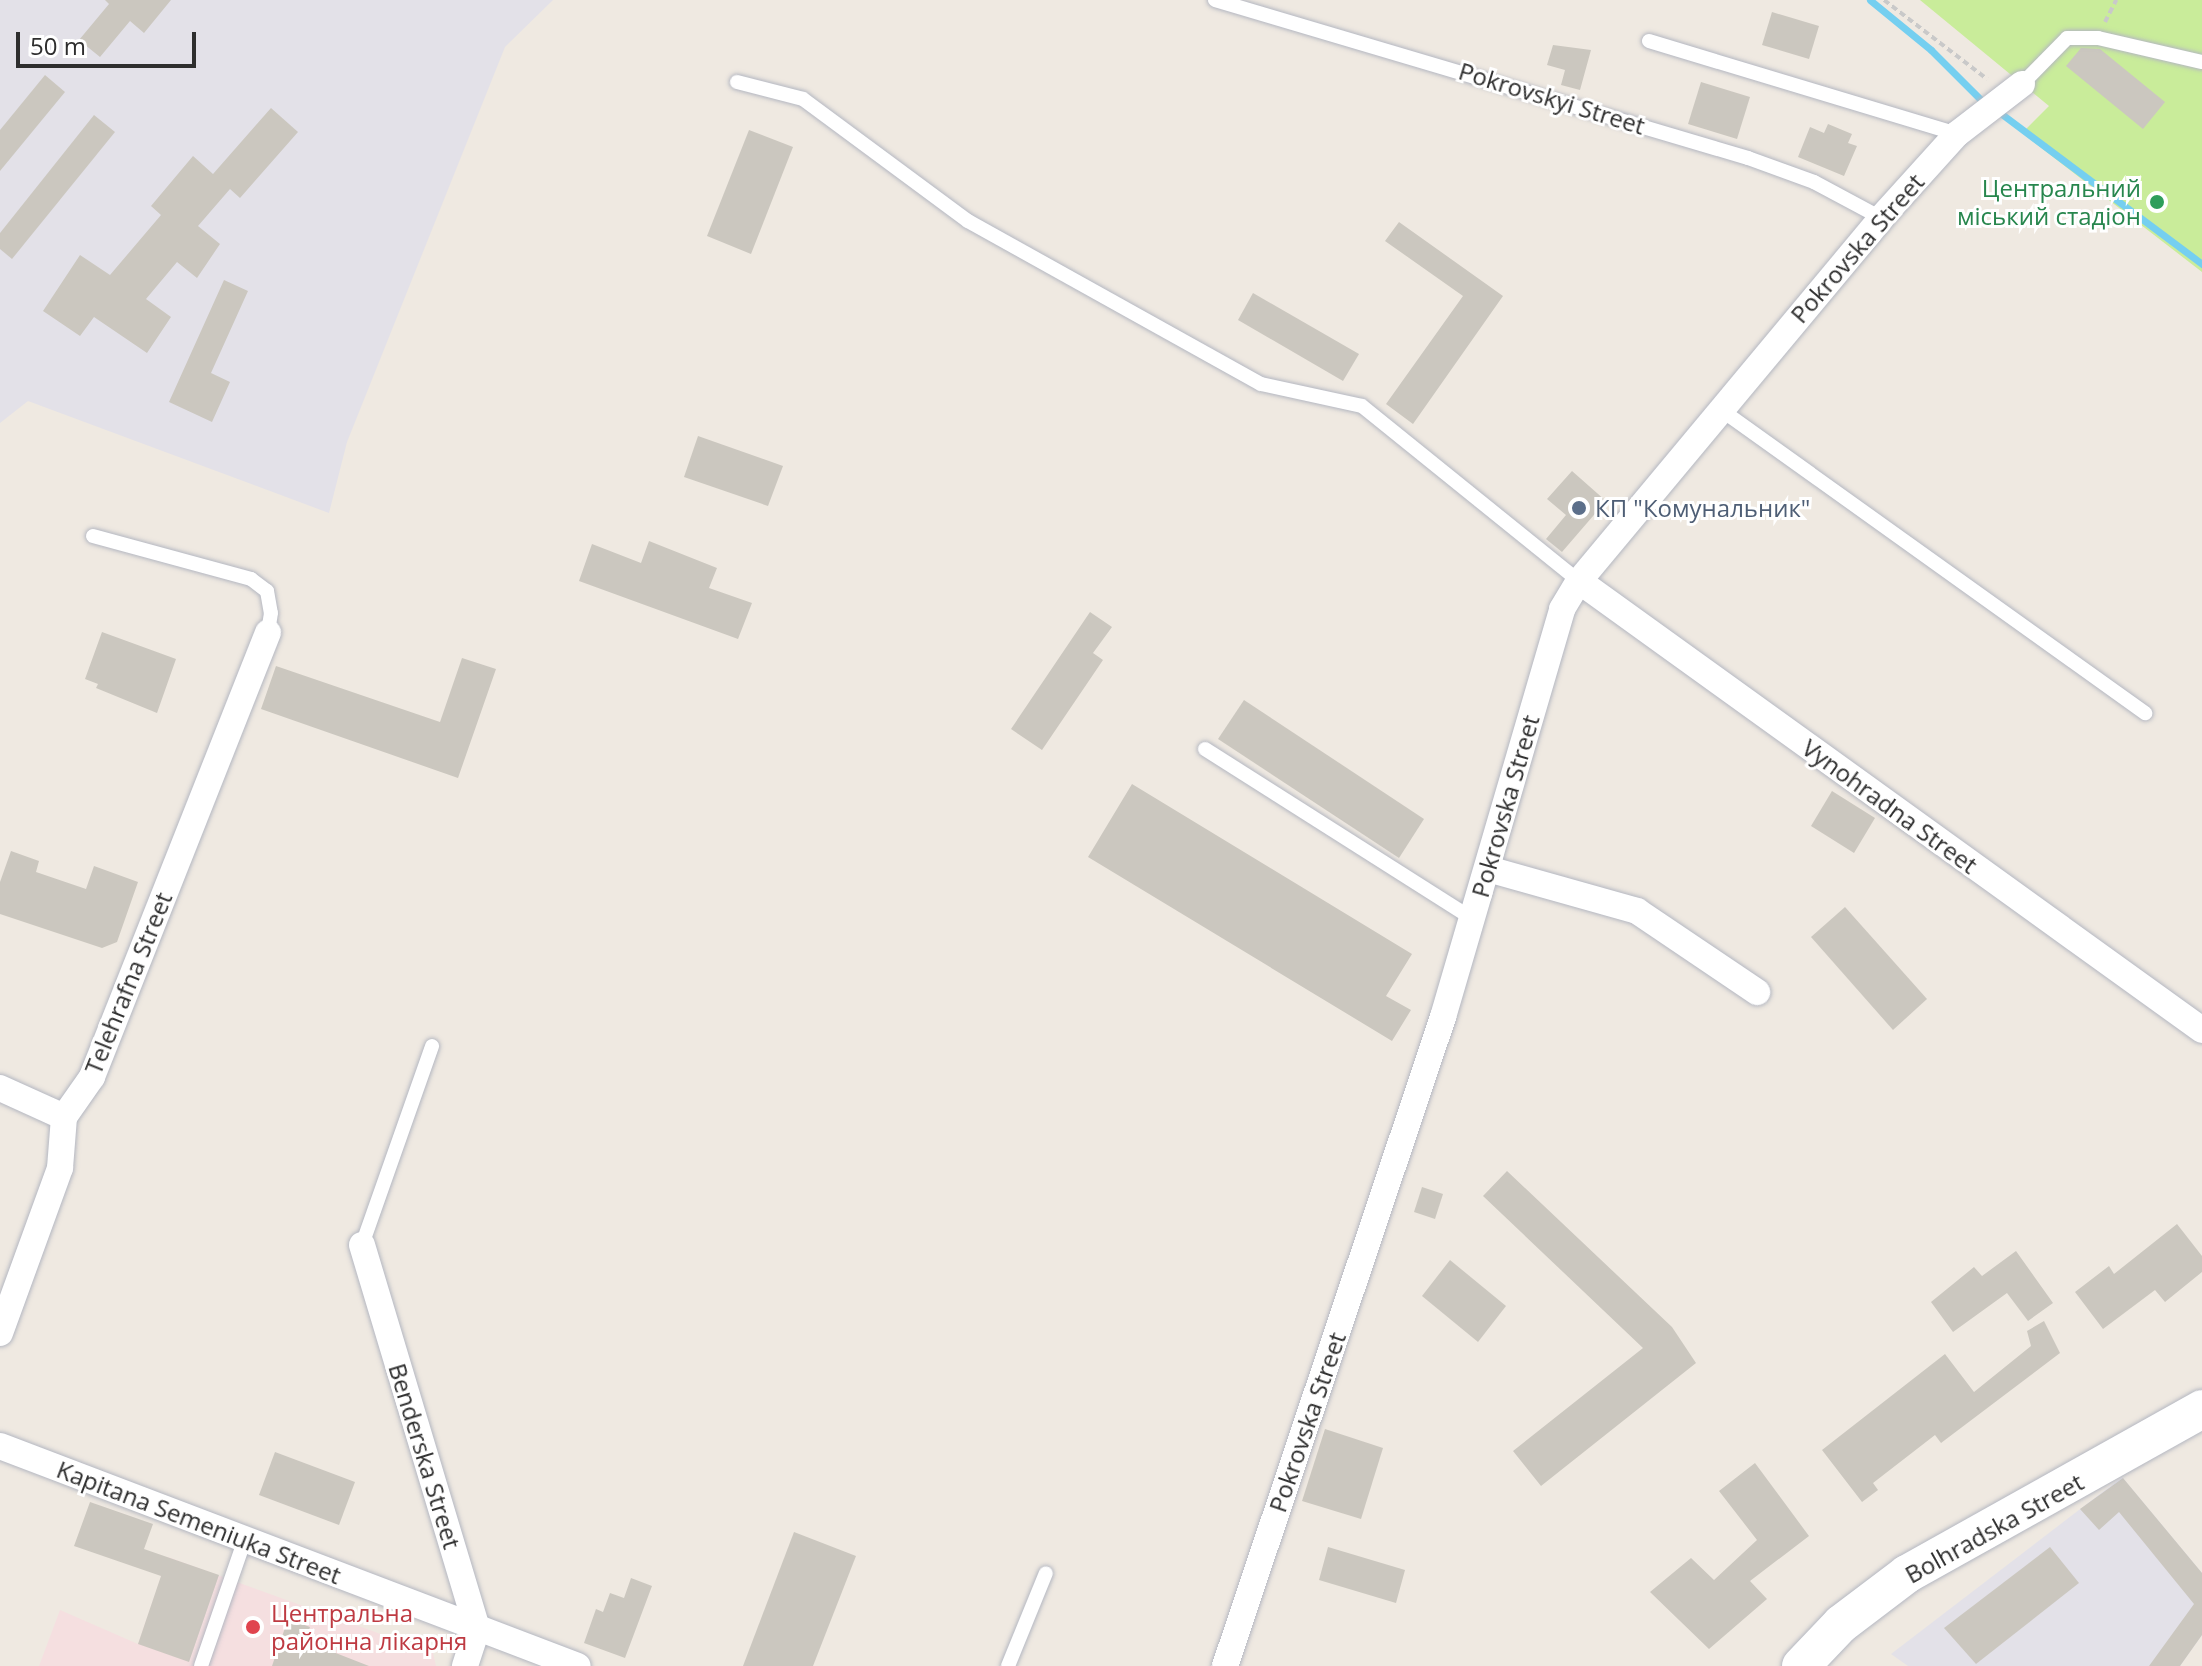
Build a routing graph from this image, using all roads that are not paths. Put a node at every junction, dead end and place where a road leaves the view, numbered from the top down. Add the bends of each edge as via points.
1 (1215, 0) edge
2 (1649, 41) dead end
3 (2202, 62) edge
4 (737, 82) dead end
5 (2015, 89) joint
6 (1957, 134) junction
7 (1881, 218) junction
8 (1720, 409) junction
9 (93, 536) dead end
10 (1579, 581) junction
11 (268, 633) joint
12 (2145, 713) dead end
13 (1205, 749) dead end
14 (1488, 869) junction
15 (1473, 919) junction
16 (1757, 992) dead end
17 (2202, 1030) edge
18 (432, 1046) dead end
19 (0, 1088) edge
20 (64, 1117) junction
21 (362, 1245) joint
22 (0, 1333) edge
23 (2202, 1409) edge
24 (0, 1446) edge
25 (245, 1539) junction
26 (1046, 1573) dead end
27 (477, 1629) junction
28 (201, 1666) edge
29 (465, 1666) edge
30 (578, 1666) edge
31 (1008, 1666) edge
32 (1225, 1666) edge
33 (1801, 1666) edge

1 - 7 lane, Pokrovskyi Street via 1748,158 1814,182
2 - 6 lane
3 - 5 lane via 2098,38 2067,38
4 - 10 lane via 803,99 968,221 1261,384 1362,406
5 - 6 street, Pokrovska Street
6 - 7 street, Pokrovska Street
7 - 8 street, Pokrovska Street
8 - 10 street, Pokrovska Street
8 - 12 lane
9 - 11 lane via 251,579 267,591
10 - 14 street, Pokrovska Street via 1551,642
10 - 17 street, Vynohradna Street
11 - 20 street, Telehrafna Street via 92,1077
13 - 15 lane
14 - 15 street, Pokrovska Street
14 - 16 street via 1637,911
15 - 32 street, Pokrovska Street
18 - 21 lane
19 - 20 street
20 - 22 street via 60,1168
21 - 27 street, Benderska Street
23 - 33 main road, Bolhradska Street via 1907,1574 1841,1624
24 - 25 street, Kapitana Semeniuka Street
25 - 27 street, Kapitana Semeniuka Street
25 - 28 lane
26 - 31 lane
27 - 29 street
27 - 30 street, Kapitana Semeniuka Street

